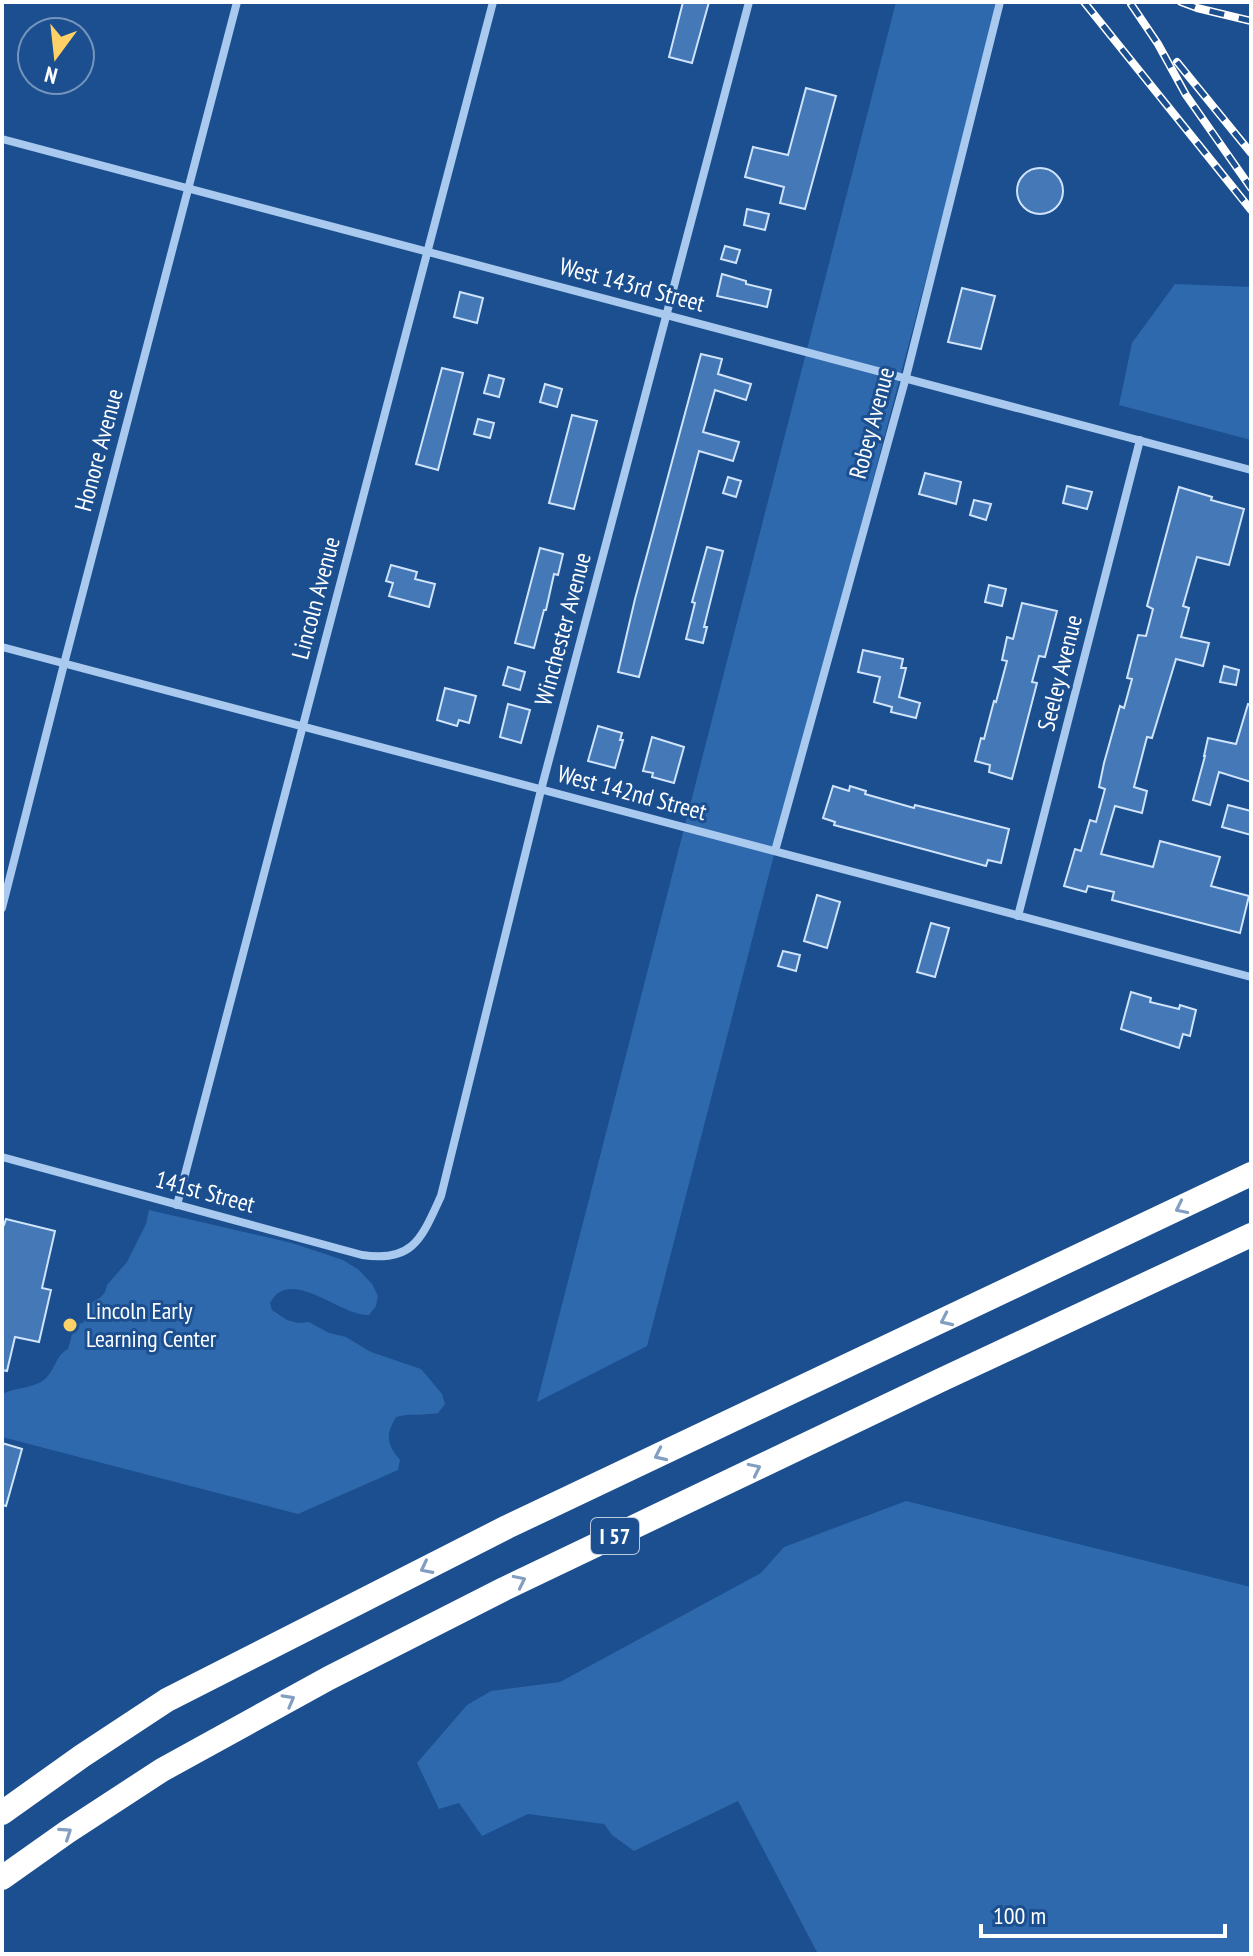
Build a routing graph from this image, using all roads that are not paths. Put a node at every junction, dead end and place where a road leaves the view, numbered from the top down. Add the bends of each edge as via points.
1 (237, 2) edge
2 (493, 2) edge
3 (749, 2) edge
4 (1000, 2) edge
5 (2, 139) edge
6 (188, 189) junction
7 (428, 252) junction
8 (666, 315) junction
9 (906, 377) junction
10 (1140, 440) junction
11 (1251, 470) edge
12 (2, 647) edge
13 (64, 664) junction
14 (302, 727) junction
15 (541, 790) junction
16 (775, 851) junction
17 (2, 908) edge
18 (1018, 916) junction
19 (1251, 977) edge
20 (2, 1157) edge
21 (1251, 1174) edge
22 (177, 1205) junction
23 (1251, 1235) edge
24 (399, 1254) joint
25 (2, 1813) edge
26 (2, 1878) edge

1 - 6 street, Honore Avenue
2 - 7 street, Lincoln Avenue
3 - 8 street, Winchester Avenue
4 - 9 street, Robey Avenue
5 - 6 street, West 143rd Street
6 - 7 street, West 143rd Street
6 - 13 street, Honore Avenue
7 - 8 street, West 143rd Street
7 - 14 street, Lincoln Avenue
8 - 9 street, West 143rd Street
8 - 15 street, Winchester Avenue
9 - 10 street, West 143rd Street
9 - 16 street, Robey Avenue
10 - 11 street, West 143rd Street
10 - 18 street, Seeley Avenue
12 - 13 street, West 142nd Street
13 - 14 street, West 142nd Street
13 - 17 street, Honore Avenue
14 - 15 street, West 142nd Street
14 - 22 street, Lincoln Avenue
15 - 16 street, West 142nd Street
15 - 24 street, Winchester Avenue via 441,1196 419,1239
16 - 18 street, West 142nd Street
18 - 19 street, West 142nd Street
20 - 22 street, 141st Street
21 -> 25 highway, I 57 via 507,1527 167,1700
22 - 24 street, 141st Street via 362,1255
26 -> 23 highway, I 57 via 162,1770 343,1671 504,1589

